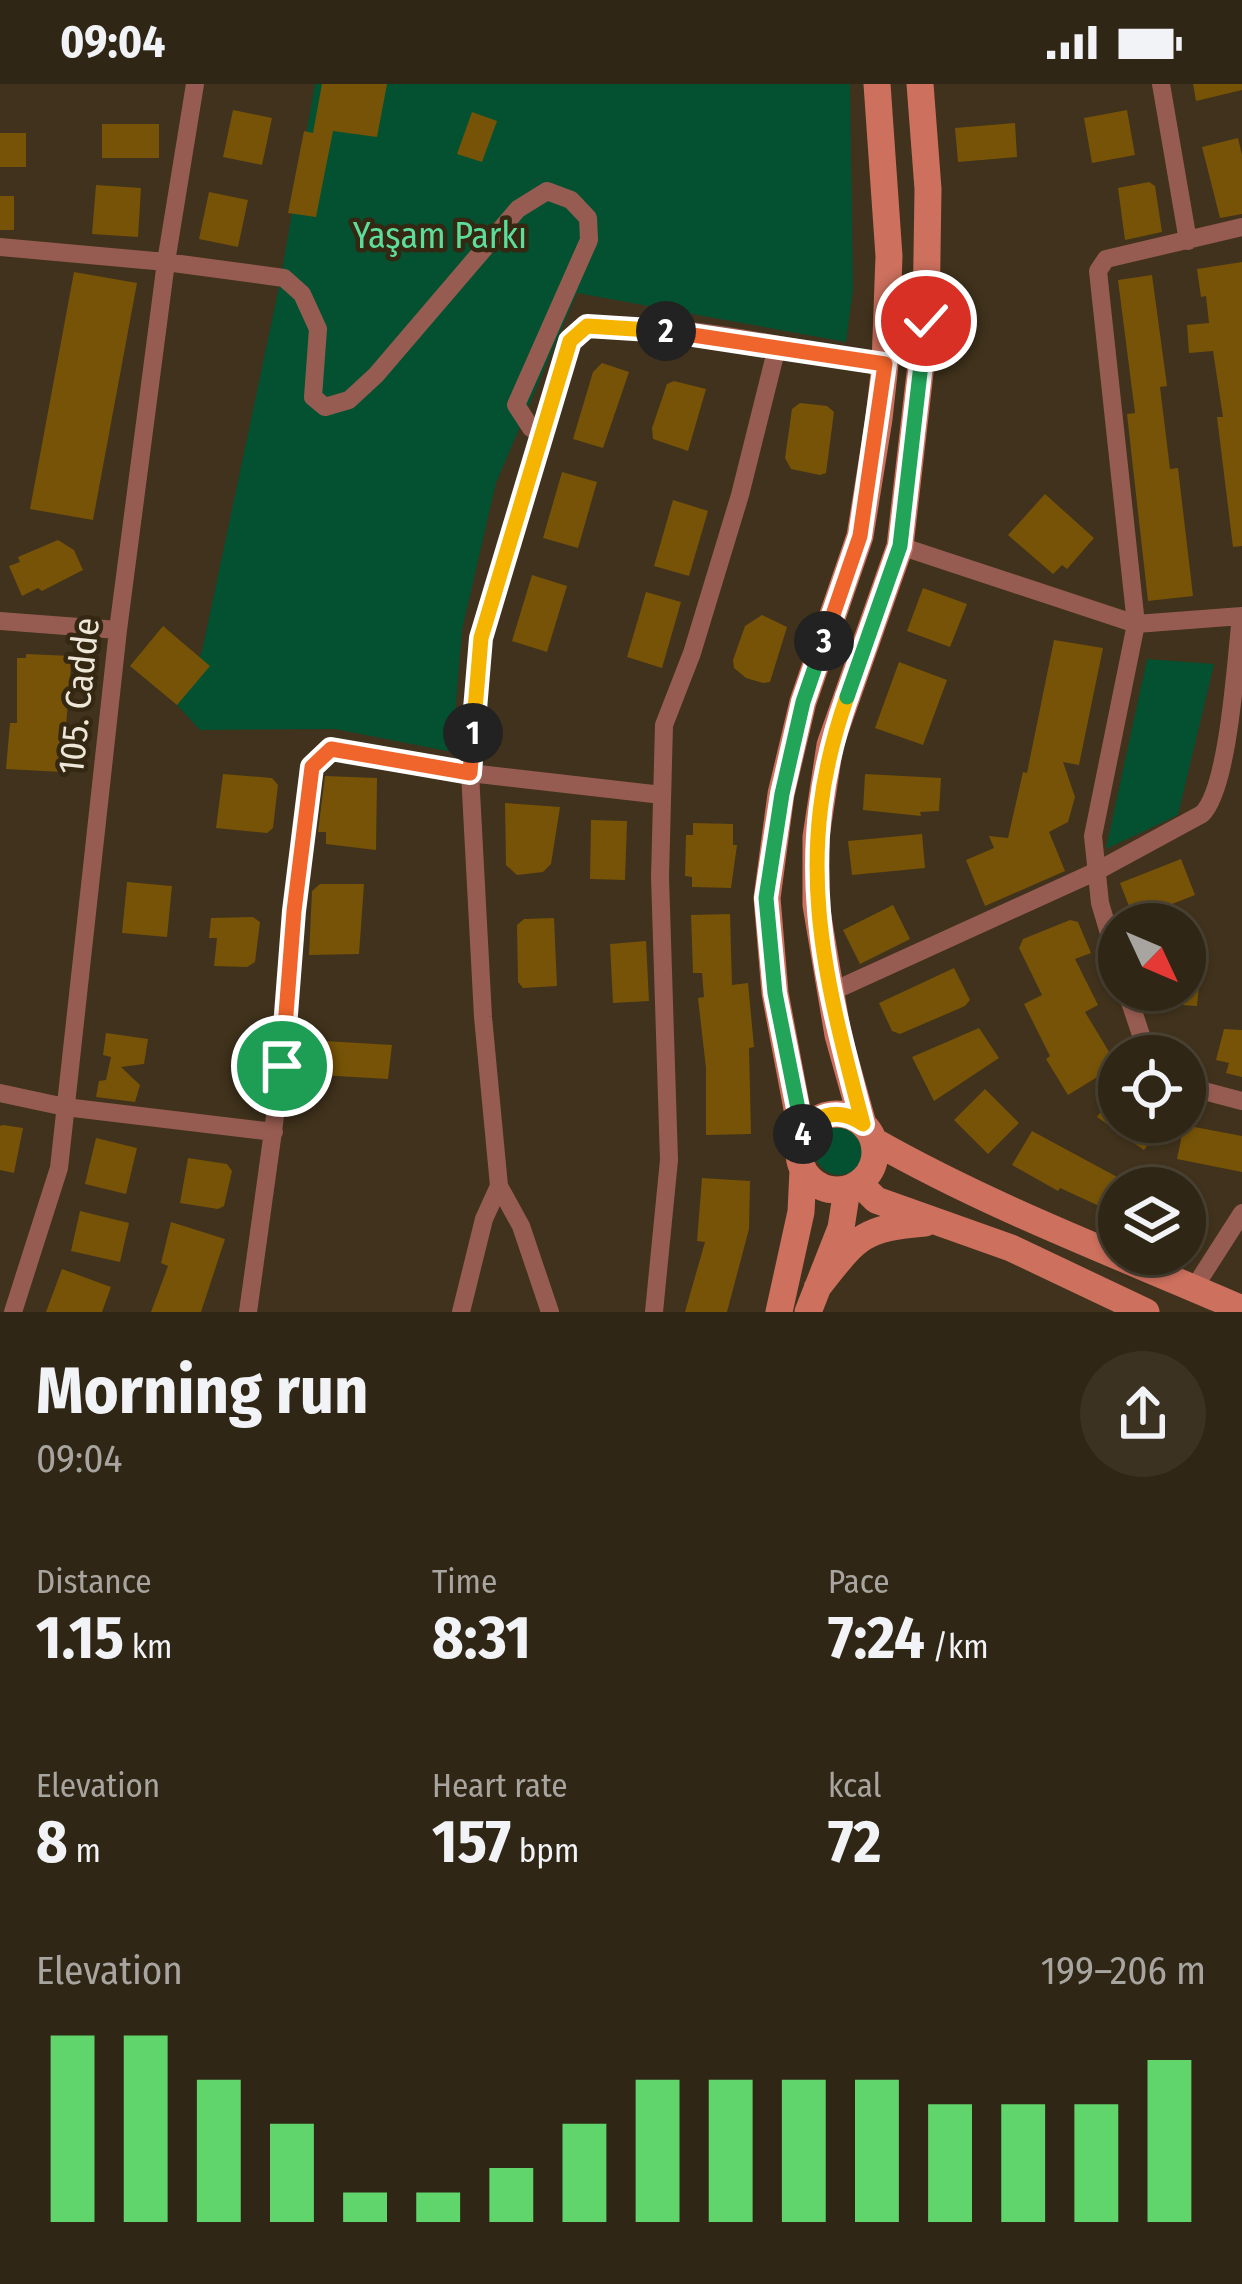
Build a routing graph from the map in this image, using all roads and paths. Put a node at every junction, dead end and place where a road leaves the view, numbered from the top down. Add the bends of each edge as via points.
1 (195, 84) edge
2 (877, 84) edge
3 (920, 84) edge
4 (1161, 84) edge
5 (1242, 226) edge
6 (1188, 241) junction
7 (0, 247) edge
8 (166, 262) junction
9 (777, 346) junction
10 (885, 364) junction
11 (542, 435) junction
12 (900, 546) junction
13 (1242, 616) edge
14 (0, 621) edge
15 (1136, 624) junction
16 (118, 630) junction
17 (470, 773) junction
18 (662, 795) junction
19 (1096, 871) junction
20 (1100, 903) edge
21 (832, 992) junction
22 (1206, 1092) edge
23 (0, 1093) edge
24 (1242, 1101) edge
25 (65, 1107) junction
26 (274, 1132) junction
27 (869, 1132) junction
28 (802, 1136) junction
29 (803, 1170) junction
30 (500, 1186) junction
31 (853, 1186) junction
32 (1242, 1213) edge
33 (937, 1222) junction
34 (1194, 1288) junction
35 (812, 1300) edge
36 (1242, 1309) edge
37 (13, 1312) edge
38 (248, 1312) edge
39 (461, 1312) edge
40 (550, 1312) edge
41 (654, 1312) edge
42 (778, 1312) edge
43 (1146, 1312) edge

1 - 8 street, 105. Cadde
2 - 10 main road via 889,256
3 - 12 main road via 926,321
4 - 6 street
5 - 6 street
6 - 15 street via 1106,259 1097,272
7 - 8 street
8 - 11 street via 284,278 302,294 318,329 313,397 325,407 349,400 376,374 518,209 547,190 571,200 588,218 589,240 516,405
8 - 16 street, 105. Cadde
9 - 10 street
9 - 11 street via 587,326 570,341
9 - 18 street via 740,494 664,725
10 - 28 main road via 860,536 803,702 766,898
11 - 17 street via 481,638
12 - 15 street
12 - 21 main road via 830,745 816,904
13 - 15 street
13 - 19 street via 1213,804
14 - 16 street
15 - 19 street via 1093,836
16 - 25 street, 105. Cadde
17 - 18 street
17 - 26 street via 331,749 312,767
17 - 30 street
18 - 41 street via 669,1160
19 - 20 street
19 - 21 street
21 - 27 main road
22 - 24 street
23 - 25 street
25 - 26 street
25 - 37 street, 105. Cadde via 59,1168
26 - 38 street
27 - 28 main road via 854,1117 830,1114
27 - 31 main road via 872,1169
27 - 34 main road via 948,1183
28 - 29 main road
29 - 31 main road via 826,1189
29 - 42 main road
30 - 39 street
30 - 40 street
31 - 33 main road
31 - 35 main road
32 - 34 street
33 - 35 main road via 880,1227 853,1243
33 - 43 main road
34 - 36 main road

